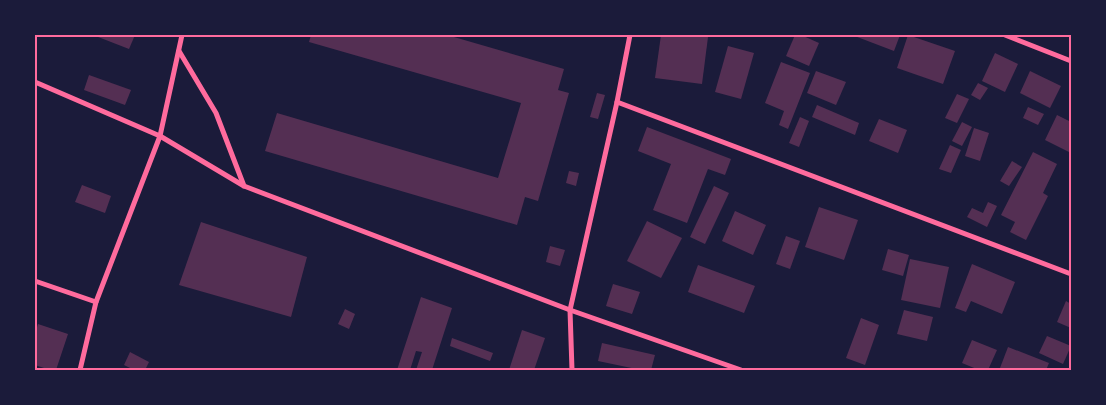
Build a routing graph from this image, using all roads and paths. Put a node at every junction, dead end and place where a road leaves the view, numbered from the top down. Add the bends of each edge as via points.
1 (182, 35) edge
2 (630, 35) edge
3 (1005, 35) edge
4 (178, 50) junction
5 (1071, 62) edge
6 (35, 82) edge
7 (617, 102) junction
8 (160, 136) junction
9 (244, 186) junction
10 (1071, 274) edge
11 (35, 281) edge
12 (96, 302) junction
13 (570, 310) junction
14 (80, 370) edge
15 (572, 370) edge
16 (741, 370) edge

1 - 4 street
2 - 7 street
3 - 5 street
4 - 8 street
4 - 9 street via 216,113
6 - 8 street
7 - 10 street
7 - 13 street
8 - 9 street
8 - 12 street
9 - 13 street
11 - 12 street
12 - 14 street
13 - 15 street
13 - 16 street

